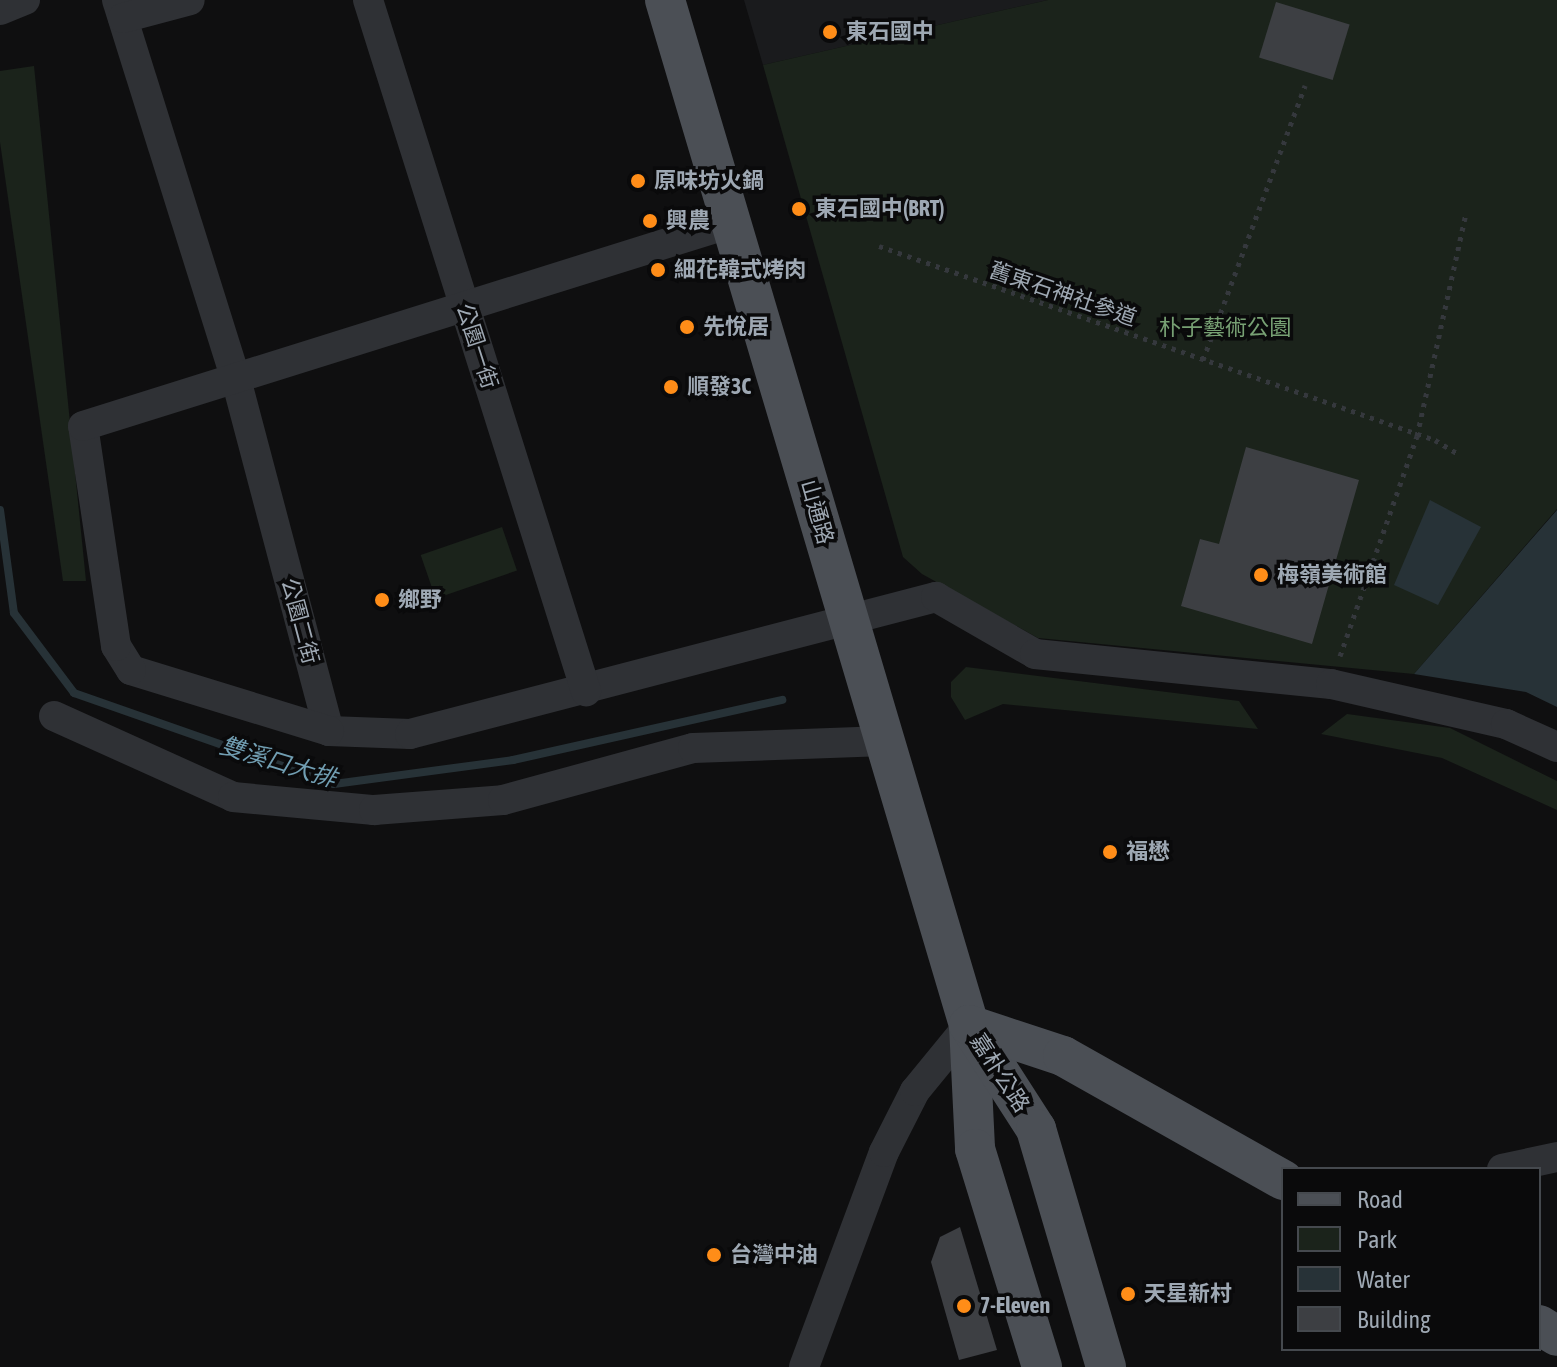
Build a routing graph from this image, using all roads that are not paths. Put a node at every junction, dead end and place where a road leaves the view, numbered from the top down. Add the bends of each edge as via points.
1 (25, 0) edge
2 (190, 0) edge
3 (368, 0) edge
4 (665, 0) edge
5 (120, 9) edge
6 (0, 10) edge
7 (731, 223) junction
8 (465, 308) junction
9 (236, 379) junction
10 (849, 620) junction
11 (586, 691) junction
12 (54, 716) dead end
13 (329, 731) junction
14 (885, 741) junction
15 (1557, 747) edge
16 (969, 1025) junction
17 (1557, 1157) edge
18 (1511, 1167) edge
19 (1281, 1179) edge
20 (804, 1367) edge
21 (1042, 1367) edge
22 (1106, 1367) edge

1 - 6 street
2 - 5 street
3 - 8 street, 公園一街
4 - 7 main road, 山通路
5 - 9 street, 公園二街
7 - 8 street
7 - 10 main road, 山通路
8 - 9 street
8 - 11 street, 公園一街
9 - 13 street, 公園二街
9 - 13 street via 83,426 116,646 131,670
10 - 11 street
10 - 14 main road, 山通路
10 - 15 street via 936,597 1035,654 1331,684 1506,724
11 - 13 street via 410,734
12 - 14 street via 233,797 374,810 503,800 693,748
14 - 16 main road, 山通路
16 - 19 main road via 1063,1056
16 - 20 street via 915,1091 884,1152
16 - 21 main road, 嘉朴公路 via 975,1149
16 - 22 main road, 嘉朴公路 via 1036,1129
17 - 18 street

